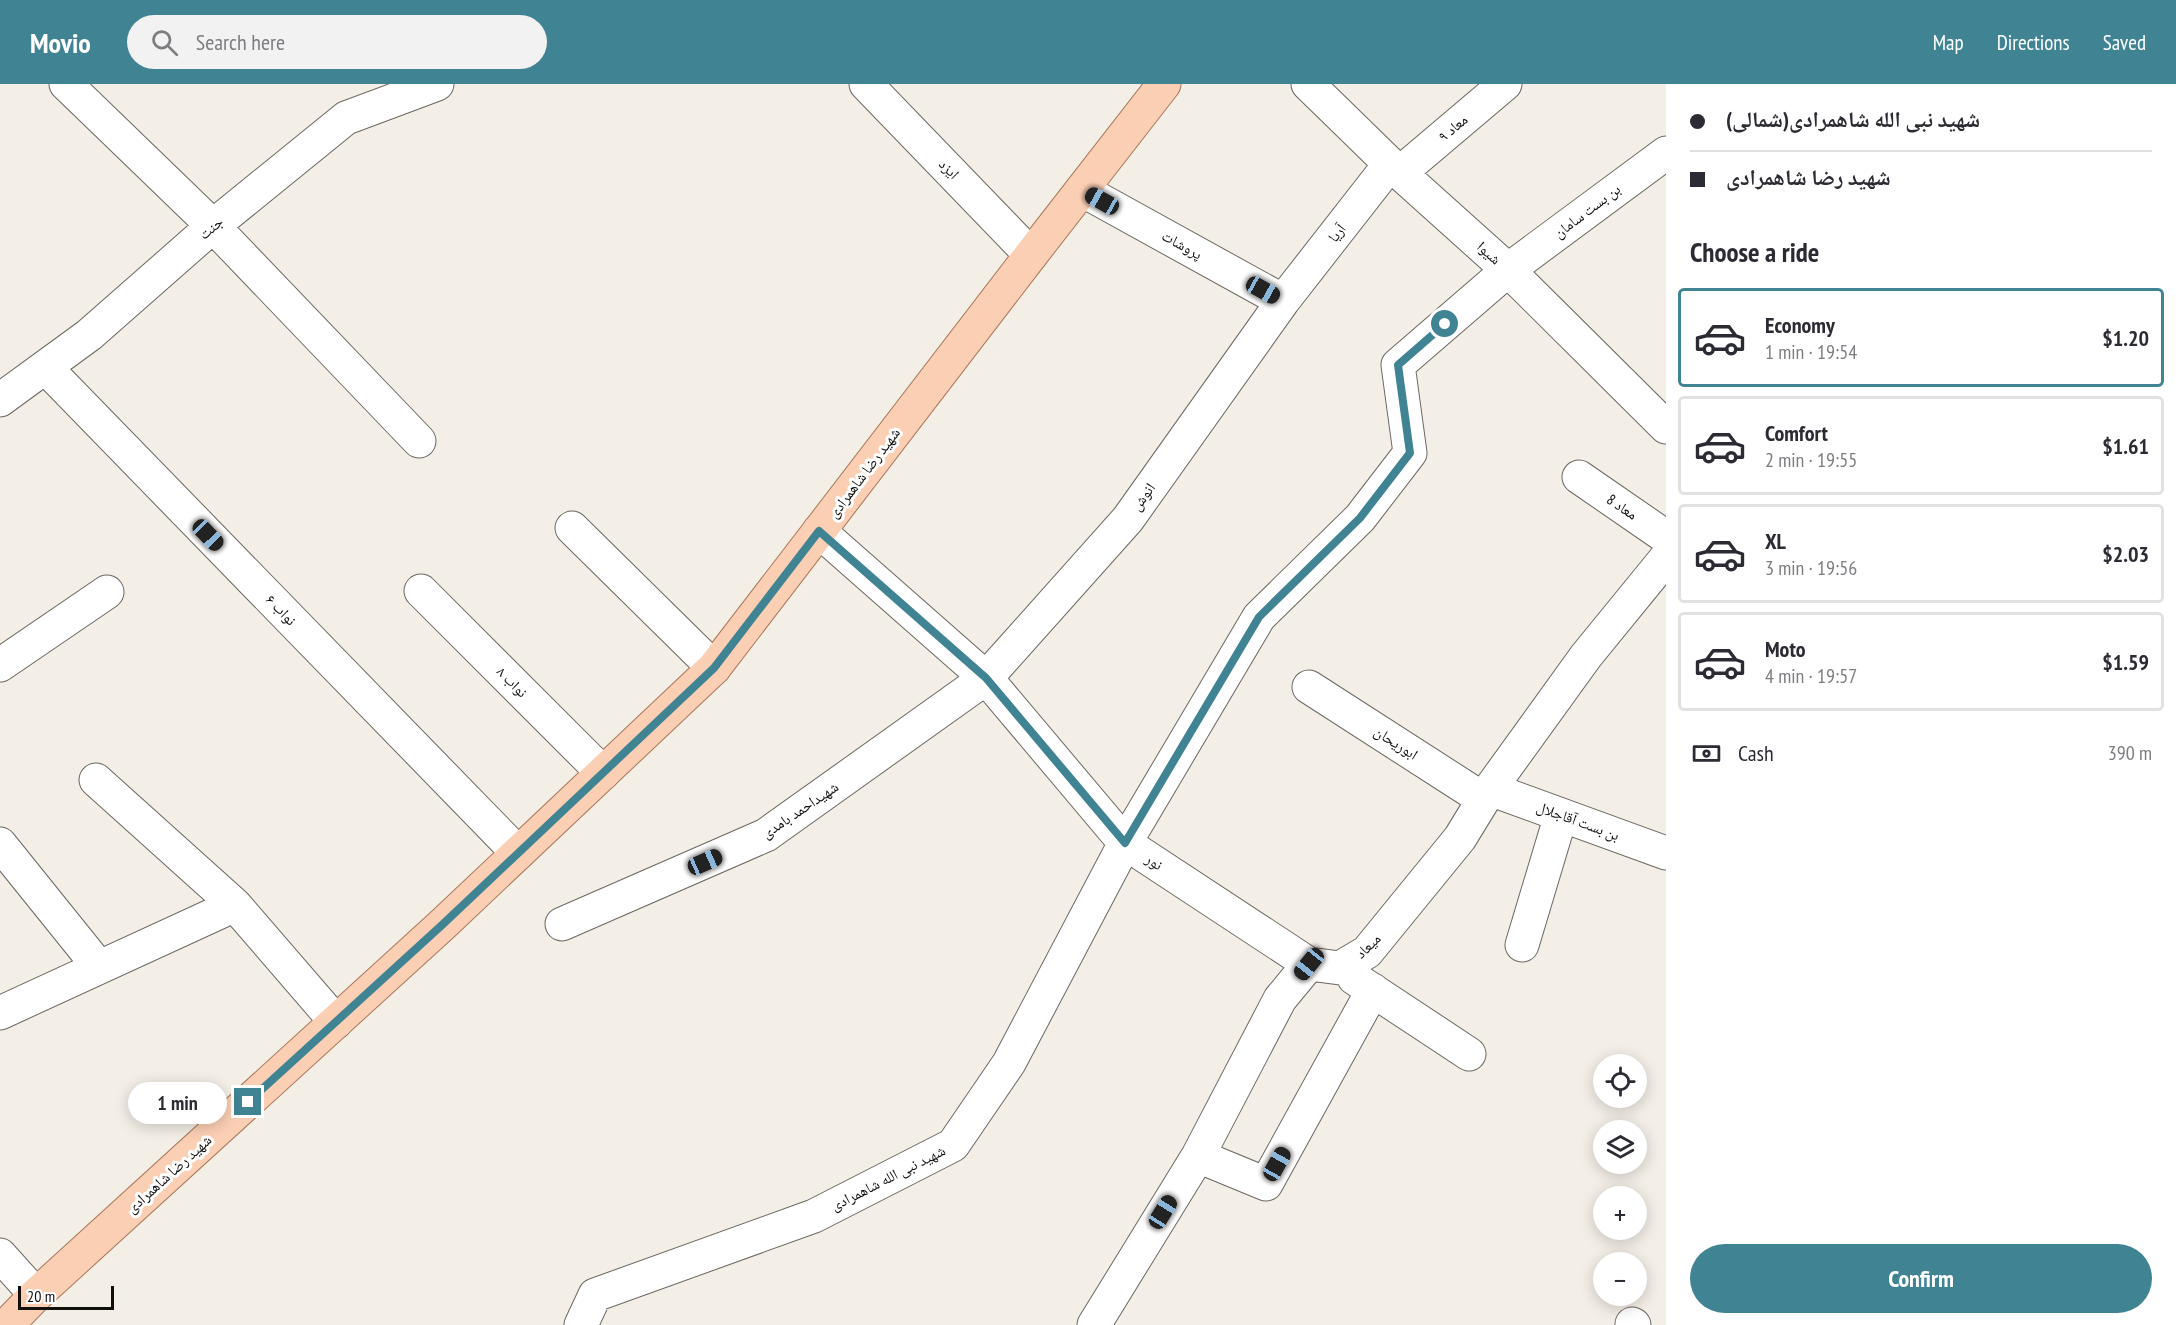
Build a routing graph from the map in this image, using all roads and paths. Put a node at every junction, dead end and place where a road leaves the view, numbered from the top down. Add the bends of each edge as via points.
1 (66, 84) edge
2 (437, 84) edge
3 (866, 84) edge
4 (1163, 84) edge
5 (1308, 84) edge
6 (1505, 84) edge
7 (1666, 153) edge
8 (1396, 168) junction
9 (1082, 190) junction
10 (213, 226) junction
11 (1031, 255) junction
12 (1508, 270) junction
13 (1283, 301) junction
14 (45, 367) junction
15 (0, 400) edge
16 (1666, 427) edge
17 (419, 441) dead end
18 (1579, 477) dead end
19 (572, 528) dead end
20 (819, 531) junction
21 (1666, 537) edge
22 (1666, 558) edge
23 (421, 591) dead end
24 (107, 592) dead end
25 (0, 665) edge
26 (714, 668) junction
27 (986, 678) junction
28 (1309, 687) dead end
29 (603, 773) junction
30 (96, 780) dead end
31 (1487, 794) junction
32 (1561, 815) junction
33 (1125, 843) junction
34 (0, 844) edge
35 (1666, 853) edge
36 (518, 854) junction
37 (235, 904) junction
38 (562, 924) dead end
39 (1522, 945) dead end
40 (1325, 966) junction
41 (99, 967) junction
42 (1373, 990) junction
43 (0, 1013) edge
44 (336, 1022) junction
45 (1469, 1054) dead end
46 (1198, 1156) junction
47 (0, 1255) edge
48 (36, 1295) junction
49 (7, 1325) edge
50 (581, 1325) edge
51 (1094, 1325) edge

1 - 10 street
2 - 10 street, جنت via 346,118
3 - 11 street, ایزد
4 - 9 main road, شهید رضا شاهمرادی
5 - 8 street, شیوا
6 - 8 street, معاد ۹
7 - 12 street, بن بست سامان
8 - 12 street, شیوا
8 - 13 street, آریا
9 - 11 main road, شهید رضا شاهمرادی
9 - 13 street, پروشات
10 - 14 street, جنت via 89,335
10 - 17 street
11 - 20 main road, شهید رضا شاهمرادی
12 - 16 street, شیوا
12 - 33 street, بن بست سامان via 1398,365 1410,453 1360,518 1259,617
13 - 27 street, انوش via 1128,519
14 - 15 street, جنت
14 - 36 street, نواب ۶
18 - 21 street, معاد 8
19 - 26 street
20 - 26 main road, شهید رضا شاهمرادی
20 - 27 street, نور
22 - 31 street, میعاد via 1586,656
23 - 29 street, نواب ۸
24 - 25 street
26 - 29 main road, شهید رضا شاهمرادی
27 - 33 street, نور
27 - 38 street, شهیداحمد بامدی via 766,835
28 - 31 street, ابوریحان
29 - 36 main road, شهید رضا شاهمرادی
30 - 37 street
31 - 32 street, بن بست آقاجلال
31 - 40 street, میعاد via 1460,838 1366,952
32 - 35 street, بن بست آقاجلال
32 - 39 street
33 - 40 street, نور
33 - 50 street, شهید نبی الله شاهمرادی via 1009,1063 952,1145 814,1216 595,1295
34 - 41 street
36 - 44 main road, شهید رضا شاهمرادی
37 - 41 street
37 - 44 street
40 - 42 street, نور
40 - 46 street, میعاد via 1280,999
41 - 43 street
42 - 45 street, نور
42 - 46 street via 1266,1184
44 - 48 main road, شهید رضا شاهمرادی
46 - 51 street, میعاد
47 - 48 street
48 - 49 main road, شهید رضا شاهمرادی

